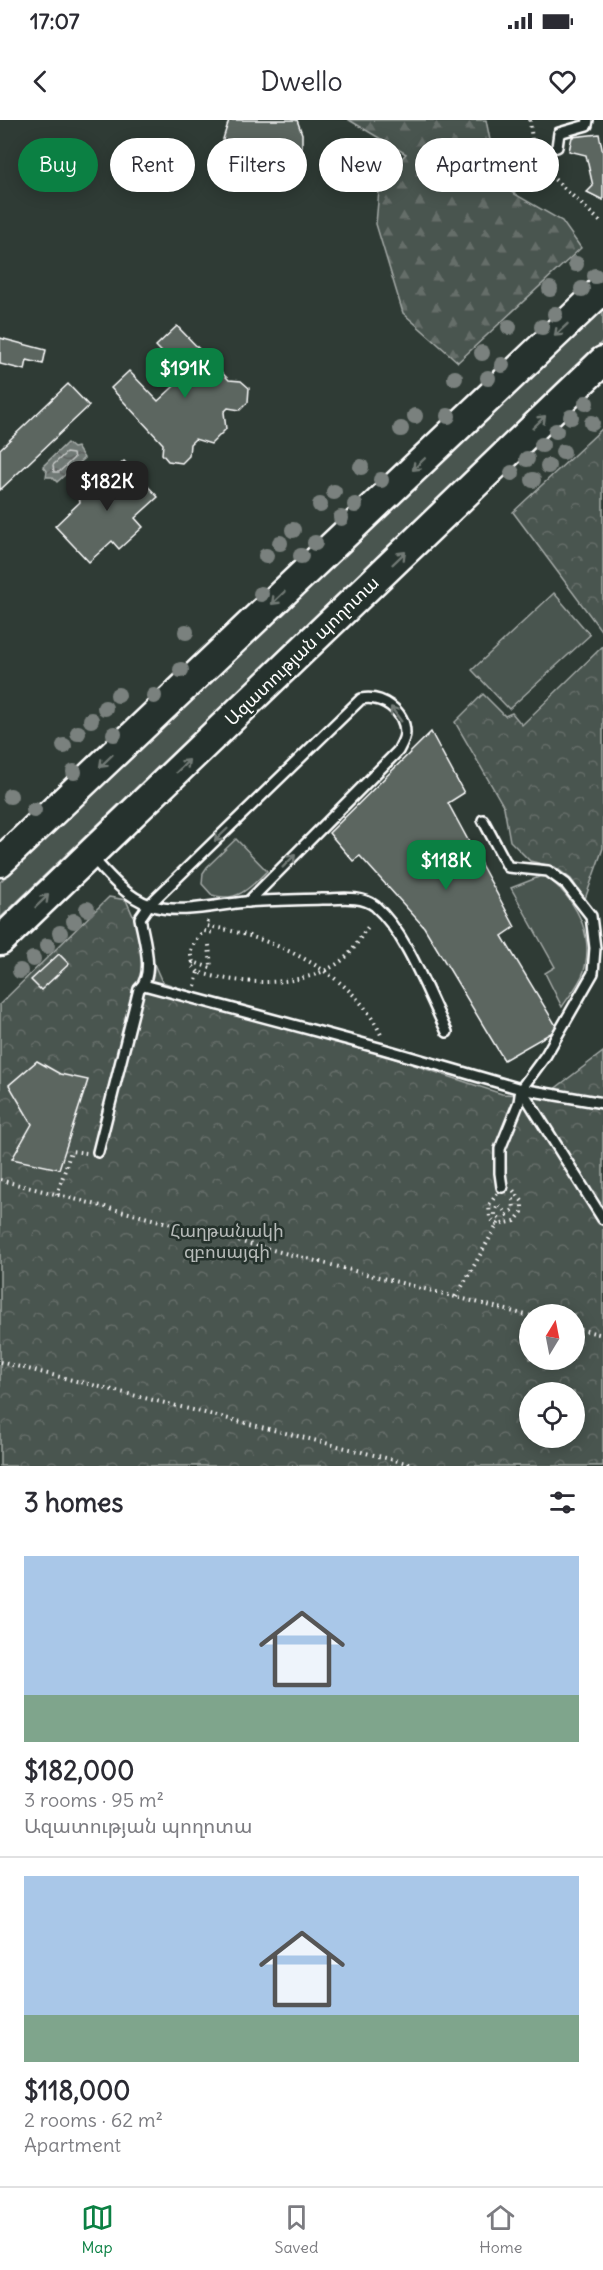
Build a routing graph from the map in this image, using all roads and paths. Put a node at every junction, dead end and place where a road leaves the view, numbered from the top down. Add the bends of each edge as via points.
1 (530, 120) edge
2 (588, 120) edge
3 (558, 138) edge
4 (603, 224) edge
5 (603, 289) edge
6 (603, 361) edge
7 (483, 820) dead end
8 (90, 855) junction
9 (0, 862) edge
10 (248, 902) junction
11 (149, 905) junction
12 (208, 920) dead end
13 (211, 927) junction
14 (368, 927) dead end
15 (209, 932) junction
16 (215, 933) dead end
17 (0, 941) edge
18 (209, 945) dead end
19 (193, 962) junction
20 (323, 970) junction
21 (198, 972) junction
22 (144, 985) junction
23 (195, 988) dead end
24 (447, 1032) dead end
25 (370, 1033) dead end
26 (521, 1089) junction
27 (603, 1103) edge
28 (98, 1152) joint
29 (0, 1180) edge
30 (502, 1186) junction
31 (57, 1195) junction
32 (510, 1197) dead end
33 (603, 1219) edge
34 (497, 1225) junction
35 (456, 1297) junction
36 (519, 1313) edge
37 (585, 1331) edge
38 (603, 1335) edge
39 (0, 1362) edge
40 (418, 1466) edge

1 - 4 path via 532,141 551,176
2 - 3 lane via 587,125 559,133
5 -> 9 main road
8 -> 6 main road, Ազատության պողոտա
7 - 26 lane via 508,867 548,871 566,884 591,916 593,973 546,1055
8 - 11 lane via 119,885
17 -> 8 main road, Ազատության պողոտա
10 - 11 lane via 182,909
10 -> 11 lane via 398,751 405,732 395,710 383,700 361,699
10 - 24 lane via 367,901 398,933
11 - 22 lane via 140,918 149,968
12 - 13 path via 207,926
13 - 15 path
13 - 20 path via 264,939
14 - 20 path via 348,956
15 - 16 path
15 - 19 path via 204,931 194,940
18 - 19 path via 211,968
19 - 21 path via 193,969
20 - 21 path via 306,977 256,981 231,981
20 - 25 path via 348,990 381,1036
21 - 23 path
22 - 26 lane
22 - 28 lane via 139,988
26 - 27 lane
26 - 30 lane via 500,1149
26 - 33 lane
28 - 31 path via 71,1151
29 - 31 path
30 - 34 path via 489,1205 490,1218
30 - 34 path via 513,1190 522,1201 522,1212 515,1221
31 - 35 path
32 - 34 path via 514,1209 507,1215 498,1205
34 - 35 path
35 - 36 path
37 - 38 path
39 - 40 path

